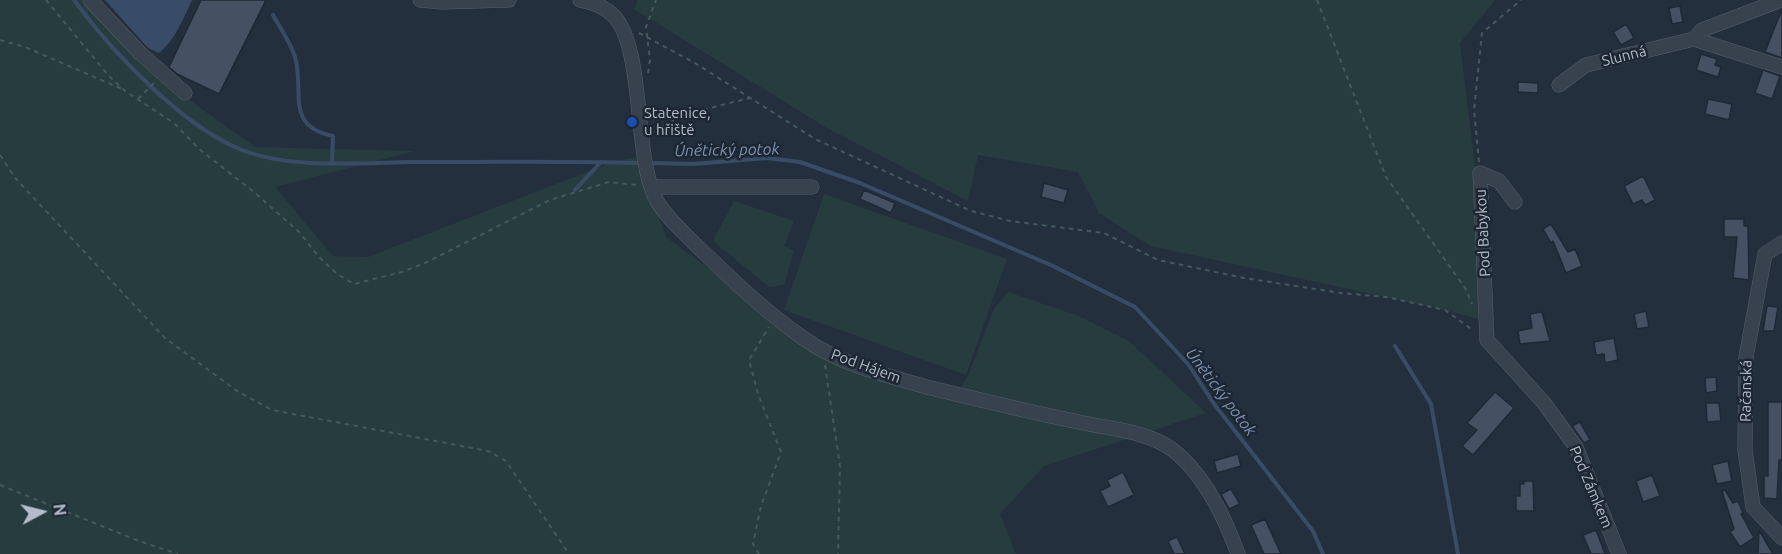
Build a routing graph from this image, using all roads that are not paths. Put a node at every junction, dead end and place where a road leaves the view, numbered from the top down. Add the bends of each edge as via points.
1 (90, 0) edge
2 (420, 0) edge
3 (509, 0) edge
4 (580, 0) edge
5 (1781, 0) edge
6 (1694, 39) junction
7 (1782, 67) edge
8 (1559, 86) dead end
9 (185, 93) dead end
10 (647, 182) junction
11 (812, 187) dead end
12 (1515, 202) dead end
13 (1782, 243) edge
14 (1487, 340) joint
15 (1782, 538) edge
16 (1238, 554) edge
17 (1619, 554) edge

1 - 9 street
2 - 3 street
4 - 10 street, Pod Hájem via 601,5 623,30 631,56
5 - 6 street, Slunná via 1702,30
6 - 7 street
6 - 8 street, Slunná via 1586,65
10 - 11 street
10 - 16 street, Pod Hájem via 675,224 775,318 823,350 851,364 903,380 1136,434 1166,446 1181,458 1208,493
12 - 14 street, Pod Babykou via 1499,181 1480,173
13 - 15 street, Račanská via 1765,254 1746,357 1745,438 1753,507
14 - 17 street, Pod Zámkem via 1544,402 1576,447

